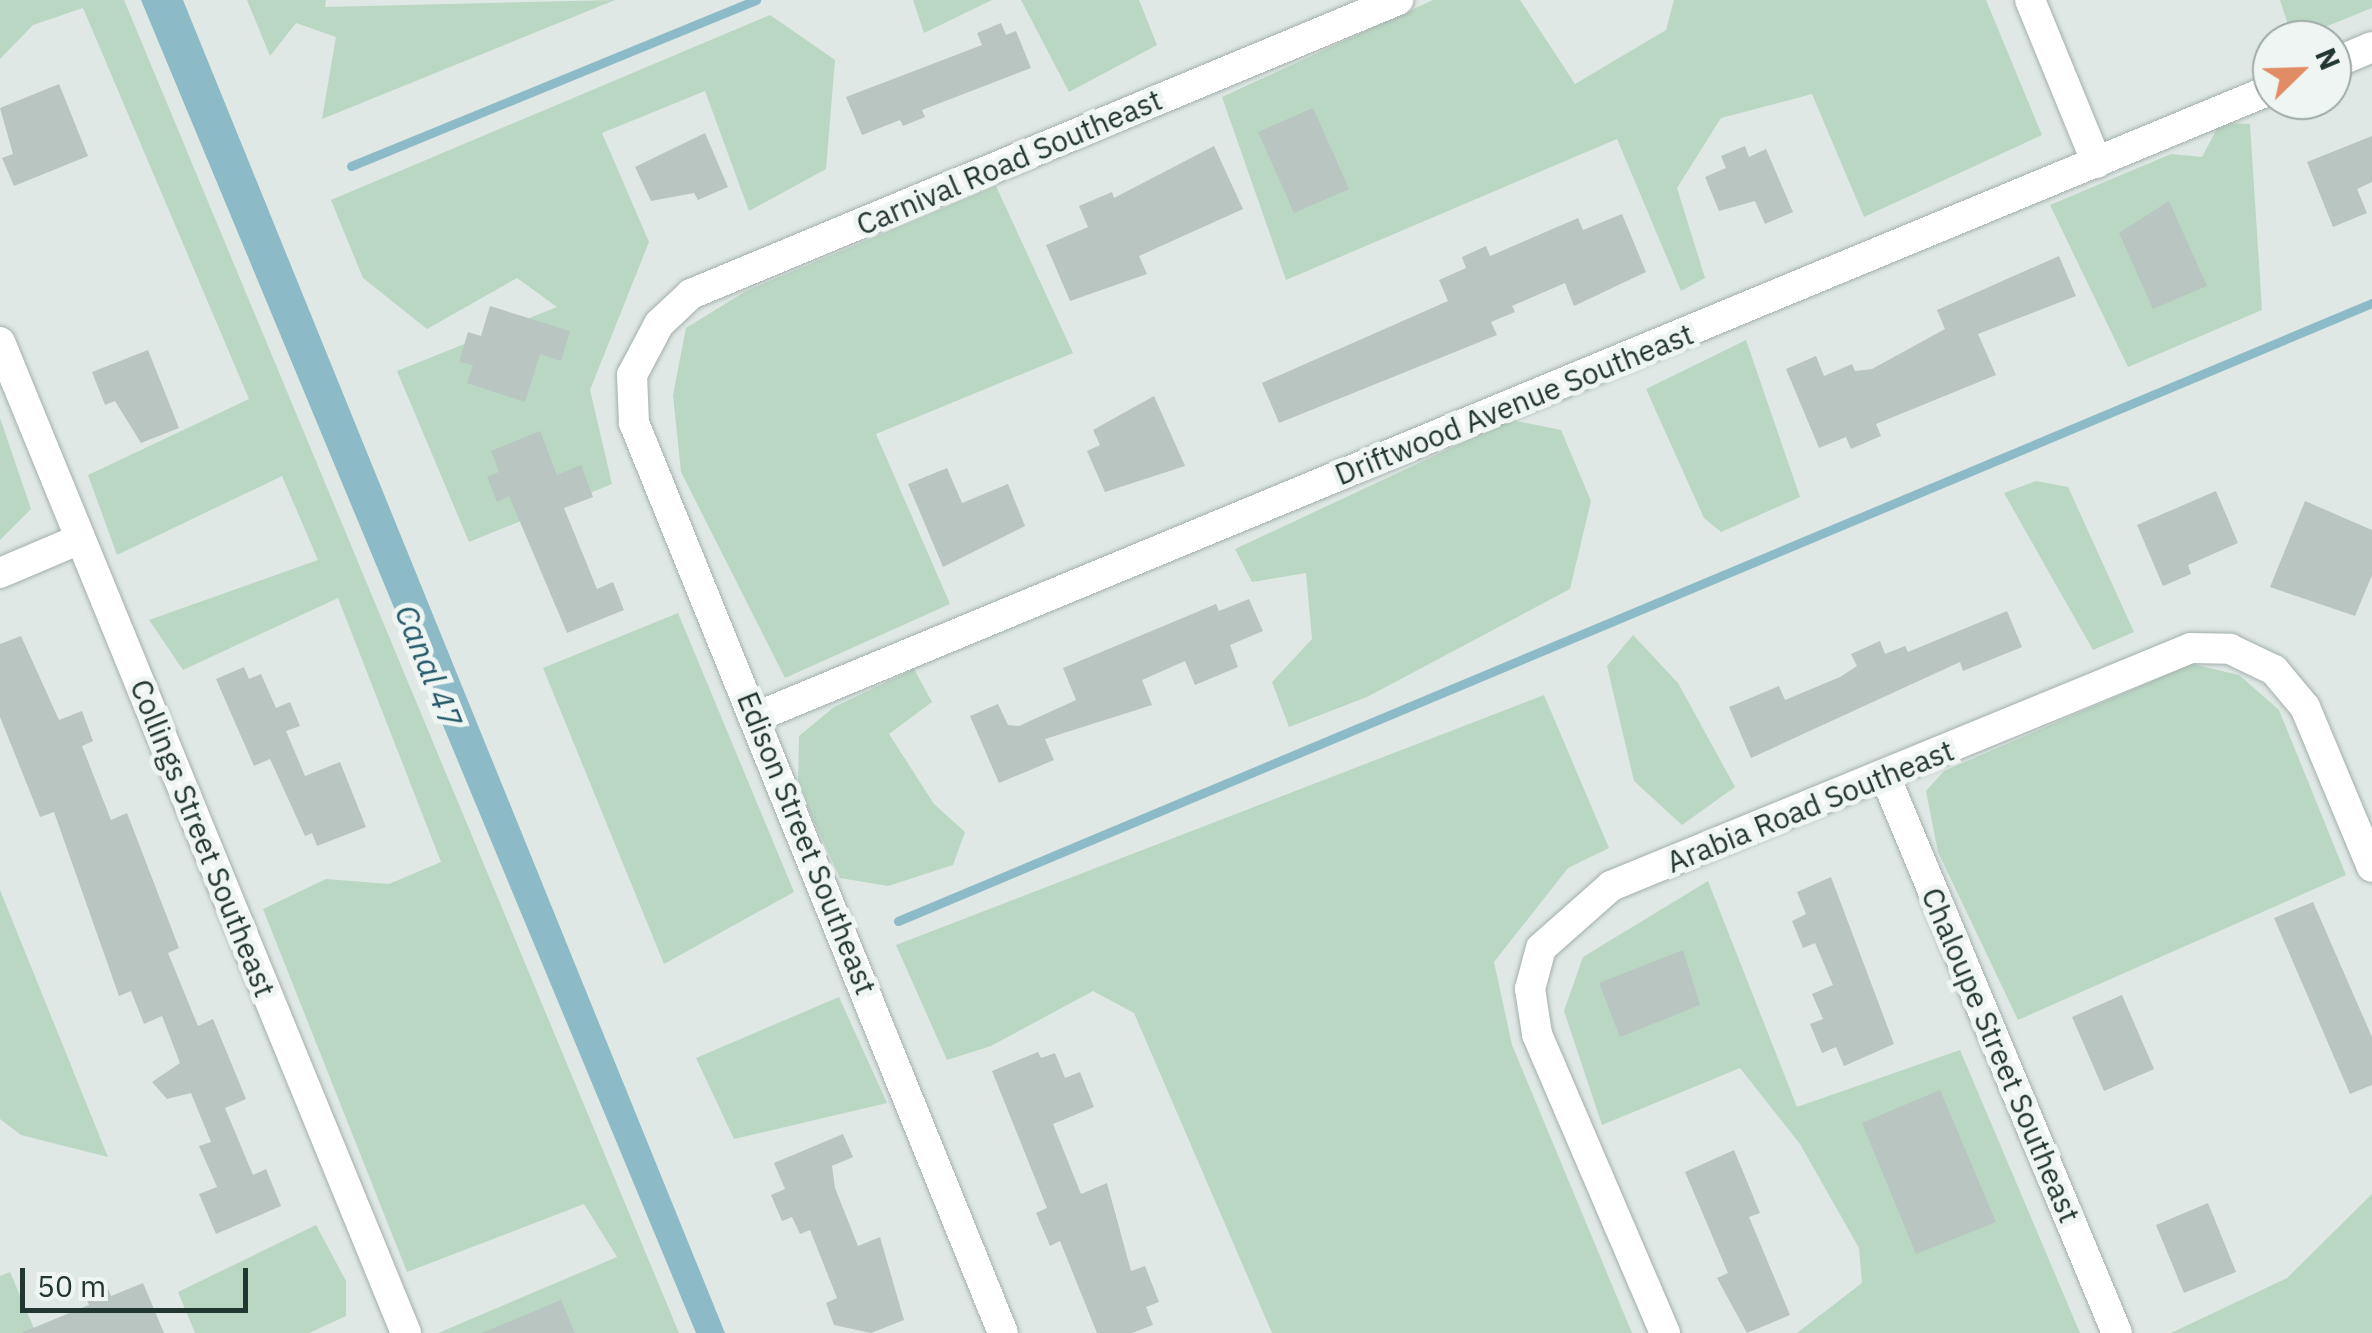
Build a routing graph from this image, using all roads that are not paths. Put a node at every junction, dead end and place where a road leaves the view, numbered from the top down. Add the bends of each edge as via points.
1 (1398, 0) edge
2 (2030, 0) edge
3 (2252, 97) edge
4 (2097, 162) junction
5 (0, 342) edge
6 (642, 352) joint
7 (80, 540) junction
8 (0, 573) edge
9 (756, 717) junction
10 (1885, 776) junction
11 (2372, 867) edge
12 (406, 1333) edge
13 (1004, 1333) edge
14 (1665, 1333) edge
15 (2117, 1333) edge

1 - 6 street, Carnival Road Southeast via 692,294
2 - 4 street
3 - 4 street, Driftwood Avenue Southeast
4 - 9 street, Driftwood Avenue Southeast
5 - 7 street, Collings Street Southeast
6 - 9 street, Edison Street Southeast via 632,376 634,422
7 - 8 street
7 - 12 street, Collings Street Southeast
9 - 13 street, Edison Street Southeast
10 - 11 street, Arabia Road Southeast via 2191,648 2230,649 2274,670 2305,707
10 - 14 street, Arabia Road Southeast via 1611,886 1541,948 1530,989 1538,1034
10 - 15 street, Chaloupe Street Southeast

